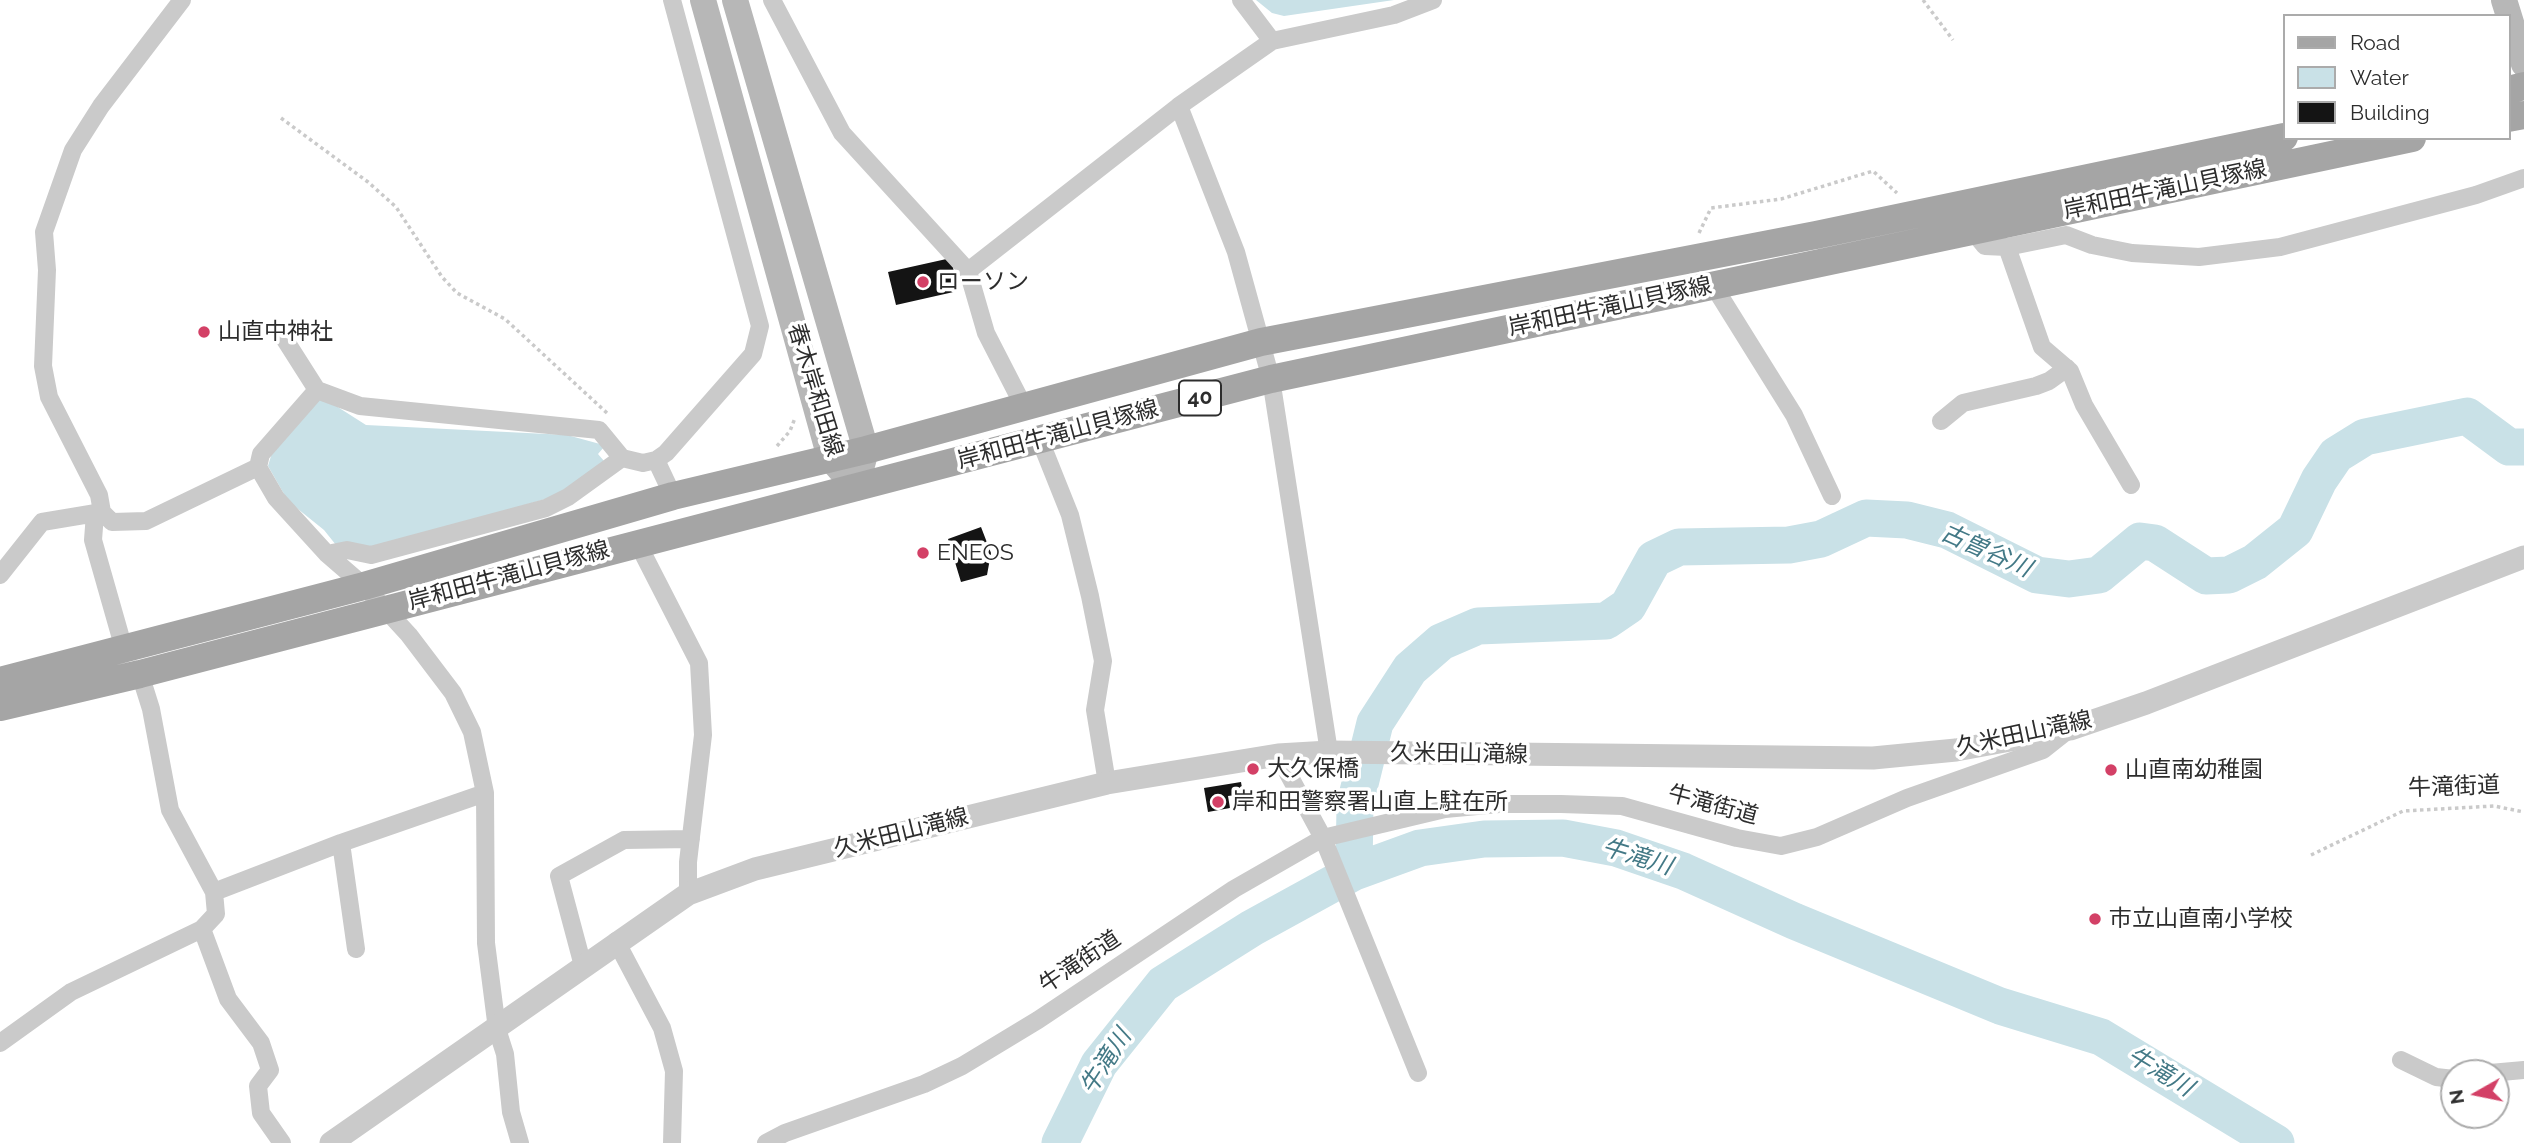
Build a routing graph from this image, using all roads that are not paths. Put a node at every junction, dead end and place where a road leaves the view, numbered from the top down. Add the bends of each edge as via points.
1 (182, 0) edge
2 (672, 0) edge
3 (703, 0) edge
4 (735, 0) edge
5 (772, 0) edge
6 (1241, 0) edge
7 (1433, 0) edge
8 (2510, 19) edge
9 (1272, 41) junction
10 (2524, 64) edge
11 (1179, 106) junction
12 (2282, 137) edge
13 (2402, 140) edge
14 (2524, 178) edge
15 (1972, 230) junction
16 (2007, 247) junction
17 (968, 271) junction
18 (1713, 285) junction
19 (282, 335) dead end
20 (1261, 342) junction
21 (2067, 368) junction
22 (1271, 379) junction
23 (317, 390) junction
24 (1024, 407) junction
25 (1941, 421) dead end
26 (1040, 440) junction
27 (866, 450) junction
28 (622, 458) junction
29 (830, 458) junction
30 (656, 460) junction
31 (258, 467) junction
32 (2131, 485) dead end
33 (856, 488) junction
34 (673, 496) junction
35 (1832, 496) dead end
36 (98, 513) junction
37 (637, 542) junction
38 (327, 554) junction
39 (2524, 557) edge
40 (0, 575) edge
41 (364, 586) junction
42 (385, 609) junction
43 (124, 649) junction
44 (140, 674) junction
45 (0, 681) edge
46 (0, 707) edge
47 (2070, 729) junction
48 (1956, 750) junction
49 (1340, 752) junction
50 (1278, 755) junction
51 (1958, 780) junction
52 (1107, 783) junction
53 (485, 793) junction
54 (691, 839) junction
55 (341, 843) junction
56 (1326, 843) junction
57 (214, 892) junction
58 (688, 894) junction
59 (202, 929) junction
60 (616, 942) junction
61 (356, 949) dead end
62 (583, 966) junction
63 (497, 1029) junction
64 (0, 1043) edge
65 (2401, 1060) dead end
66 (1418, 1073) dead end
67 (2440, 1077) edge
68 (282, 1143) edge
69 (331, 1143) edge
70 (520, 1143) edge
71 (672, 1143) edge
72 (766, 1143) edge

1 - 36 street via 73,150 44,232 43,366 47,387 99,495
2 - 30 street via 761,326 753,354
3 - 29 main road, 春木岸和田線
4 - 27 main road, 春木岸和田線
5 - 17 street via 842,133
6 - 9 street
7 - 9 street via 1394,15
8 - 10 main road
9 - 11 street
11 - 17 street
11 - 20 street via 1236,253
12 - 20 main road, 岸和田牛滝山貝塚線 / 40
13 - 15 main road, 岸和田牛滝山貝塚線 / 40
14 - 16 street via 2280,247 2199,257 2132,253 2066,235
15 - 16 street via 1985,246
15 - 18 main road, 岸和田牛滝山貝塚線 / 40
16 - 21 street via 2042,347
17 - 24 street via 986,333
18 - 22 main road, 岸和田牛滝山貝塚線 / 40
18 - 35 street via 1794,415
19 - 23 street
20 - 22 street
20 - 24 main road, 岸和田牛滝山貝塚線 / 40
21 - 25 street via 2036,386 1963,403
21 - 32 street
22 - 26 main road, 岸和田牛滝山貝塚線 / 40
22 - 49 street
23 - 28 street via 360,406 600,430
23 - 31 street via 261,454
24 - 27 main road, 岸和田牛滝山貝塚線 / 40
26 - 33 main road, 岸和田牛滝山貝塚線 / 40
26 - 52 street via 1070,515 1090,596 1102,662 1095,710
27 - 29 main road, 岸和田牛滝山貝塚線 / 40
27 - 33 main road, 春木岸和田線
28 - 30 street via 643,463
28 - 38 street via 568,498 546,508 372,555 348,550
29 - 33 main road, 春木岸和田線
29 - 34 main road, 岸和田牛滝山貝塚線 / 40
30 - 34 street
31 - 36 street via 146,521 112,522
31 - 38 street via 276,498
33 - 37 main road, 岸和田牛滝山貝塚線 / 40
34 - 41 main road, 岸和田牛滝山貝塚線 / 40
36 - 40 street via 42,522
36 - 43 street via 93,540
37 - 42 main road, 岸和田牛滝山貝塚線 / 40
37 - 54 street via 699,663 703,735
38 - 41 street
39 - 47 street, 久米田山滝線
41 - 42 street
41 - 43 main road, 岸和田牛滝山貝塚線 / 40
42 - 44 main road, 岸和田牛滝山貝塚線 / 40
42 - 53 street via 453,693 472,732
43 - 45 main road, 岸和田牛滝山貝塚線 / 40
44 - 46 main road, 岸和田牛滝山貝塚線 / 40
44 - 57 street via 170,810
47 - 48 street, 久米田山滝線
47 - 51 street, 牛滝街道 via 2043,750
48 - 49 street, 久米田山滝線 via 1873,758
48 - 51 street via 1961,764
49 - 50 street, 久米田山滝線
50 - 52 street, 久米田山滝線
50 - 56 street
51 - 56 street, 牛滝街道 via 1817,837 1780,846 1622,806 1499,804 1445,809
52 - 58 street, 久米田山滝線 via 755,869
53 - 55 street
53 - 63 street via 486,943
54 - 58 street
54 - 62 street via 624,840 559,876
55 - 57 street
55 - 61 street
56 - 66 street
56 - 72 street, 牛滝街道 via 1234,889 962,1066
57 - 59 street via 216,914
58 - 60 street, 久米田山滝線
59 - 64 street via 71,992
59 - 68 street via 228,999 261,1043 270,1070 258,1086 261,1113
60 - 62 street, 久米田山滝線
60 - 71 street via 665,1039 674,1071
62 - 63 street, 久米田山滝線
63 - 69 street, 久米田山滝線
63 - 70 street
65 - 67 street

